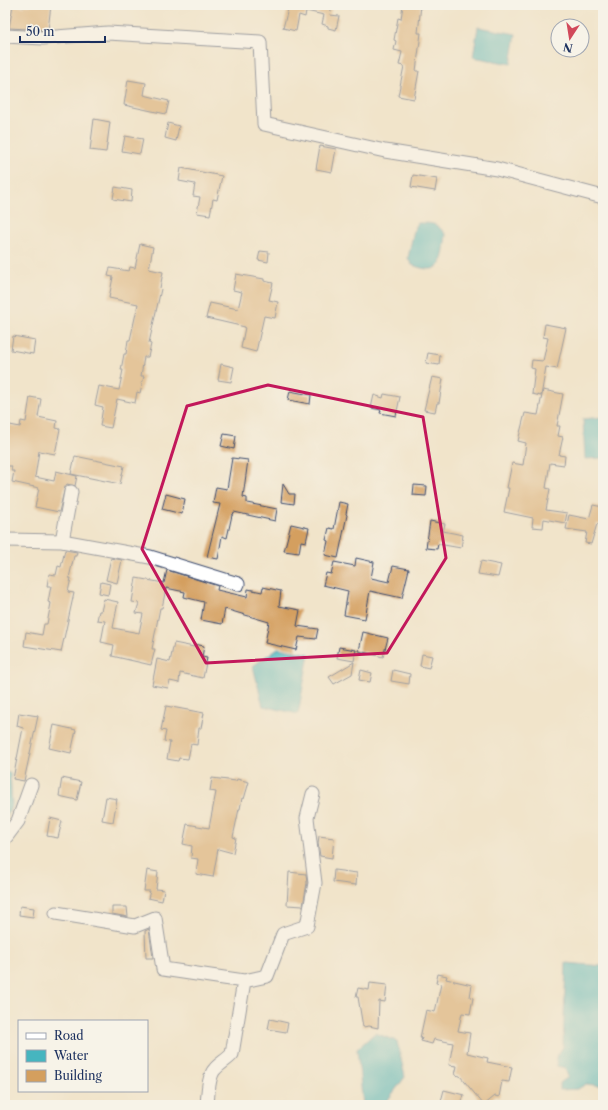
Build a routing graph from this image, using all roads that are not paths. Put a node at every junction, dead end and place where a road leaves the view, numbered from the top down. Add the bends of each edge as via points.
1 (5, 36) edge
2 (603, 194) edge
3 (71, 492) dead end
4 (5, 540) edge
5 (62, 541) junction
6 (238, 584) dead end
7 (31, 785) dead end
8 (313, 794) dead end
9 (5, 836) edge
10 (56, 913) dead end
11 (244, 981) junction
12 (207, 1105) edge

1 - 2 street via 43,38 108,33 260,42 264,124 385,151 497,169
3 - 5 street
4 - 5 street
5 - 6 street via 150,557
7 - 9 street via 18,821
8 - 11 street via 307,818 315,883 307,926 283,934 267,976
10 - 11 street via 135,926 155,918 163,969
11 - 12 street via 232,1054 214,1069 208,1089

